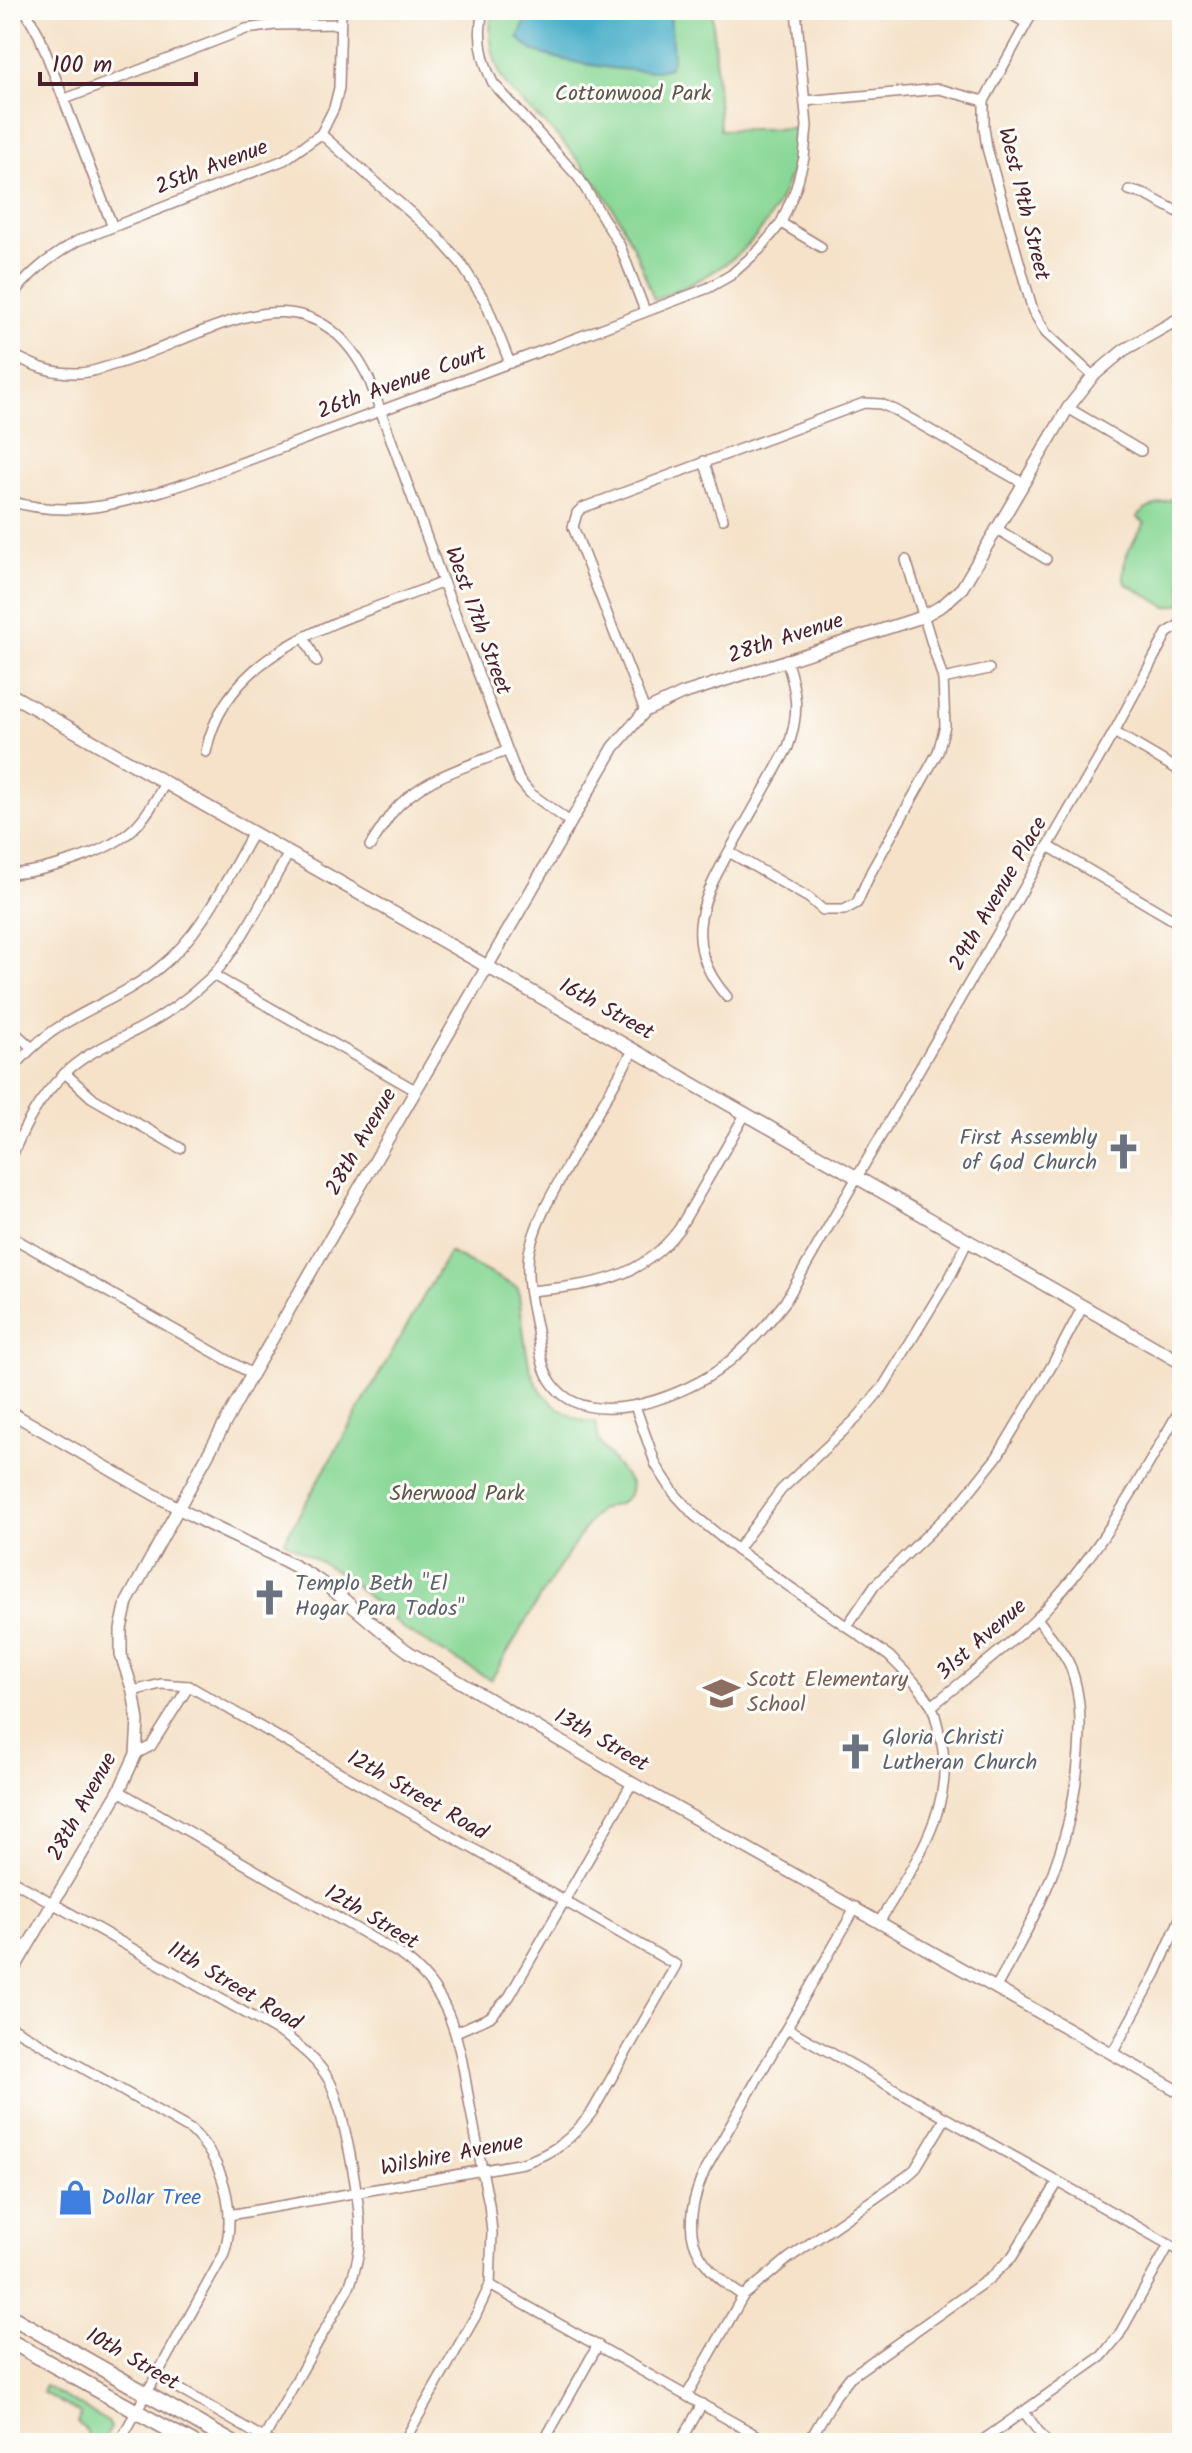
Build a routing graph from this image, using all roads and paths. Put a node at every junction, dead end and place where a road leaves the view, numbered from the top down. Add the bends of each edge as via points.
1 (25, 10) edge
2 (341, 10) edge
3 (483, 10) edge
4 (796, 10) edge
5 (1004, 10) edge
6 (1034, 10) edge
7 (1026, 23) junction
8 (339, 24) junction
9 (65, 99) junction
10 (805, 101) junction
11 (984, 101) junction
12 (321, 134) junction
13 (1129, 190) dead end
14 (1182, 214) edge
15 (781, 223) junction
16 (112, 225) junction
17 (821, 247) dead end
18 (10, 301) edge
19 (645, 311) junction
20 (1182, 317) edge
21 (10, 353) edge
22 (510, 363) junction
23 (1093, 376) junction
24 (1068, 408) junction
25 (381, 410) junction
26 (1141, 451) dead end
27 (704, 461) junction
28 (1023, 483) junction
29 (10, 501) edge
30 (723, 519) dead end
31 (997, 529) junction
32 (1046, 559) dead end
33 (906, 560) dead end
34 (443, 582) junction
35 (922, 617) junction
36 (1182, 623) edge
37 (304, 637) junction
38 (786, 659) junction
39 (317, 662) dead end
40 (989, 669) dead end
41 (943, 679) junction
42 (10, 694) edge
43 (645, 711) junction
44 (1114, 732) junction
45 (506, 751) junction
46 (206, 752) dead end
47 (1182, 772) edge
48 (165, 783) junction
49 (570, 822) junction
50 (253, 833) junction
51 (370, 846) dead end
52 (1048, 846) junction
53 (729, 852) junction
54 (289, 853) junction
55 (10, 874) edge
56 (1182, 925) edge
57 (487, 966) junction
58 (213, 975) junction
59 (727, 997) dead end
60 (10, 1028) edge
61 (31, 1047) junction
62 (634, 1049) junction
63 (10, 1073) edge
64 (65, 1073) junction
65 (415, 1090) junction
66 (746, 1113) junction
67 (180, 1148) dead end
68 (10, 1161) edge
69 (857, 1178) junction
70 (10, 1236) edge
71 (968, 1240) junction
72 (530, 1291) junction
73 (1083, 1306) junction
74 (1182, 1363) edge
75 (252, 1374) junction
76 (635, 1406) junction
77 (1182, 1406) edge
78 (10, 1412) edge
79 (179, 1507) junction
80 (737, 1550) junction
81 (1037, 1618) junction
82 (847, 1626) junction
83 (189, 1686) junction
84 (133, 1691) junction
85 (932, 1706) junction
86 (136, 1754) junction
87 (632, 1783) junction
88 (119, 1791) junction
89 (10, 1879) edge
90 (564, 1901) junction
91 (52, 1902) junction
92 (856, 1907) junction
93 (1182, 1914) edge
94 (880, 1921) junction
95 (676, 1965) joint
96 (10, 1976) edge
97 (996, 1987) junction
98 (10, 2026) edge
99 (787, 2028) junction
100 (456, 2032) junction
101 (1112, 2054) junction
102 (1182, 2093) edge
103 (945, 2119) junction
104 (482, 2170) junction
105 (1058, 2182) junction
106 (355, 2193) junction
107 (229, 2215) junction
108 (1169, 2245) junction
109 (1182, 2252) edge
110 (490, 2285) junction
111 (743, 2296) junction
112 (10, 2316) edge
113 (10, 2341) edge
114 (598, 2345) junction
115 (157, 2376) junction
116 (147, 2394) junction
117 (687, 2395) junction
118 (702, 2404) junction
119 (136, 2412) junction
120 (1024, 2412) junction
121 (268, 2441) edge
122 (119, 2443) edge
123 (193, 2443) edge
124 (233, 2443) edge
125 (403, 2443) edge
126 (543, 2443) edge
127 (680, 2443) edge
128 (770, 2443) edge
129 (808, 2443) edge
130 (979, 2443) edge
131 (1047, 2443) edge

1 - 9 street
2 - 8 street
3 - 19 street via 480,42 486,70 579,178 620,246
4 - 10 street, 26th Avenue Court
5 - 7 street
6 - 7 street
7 - 11 street
8 - 9 street via 246,29
8 - 12 street via 339,88
9 - 16 street
10 - 11 street, West 19th Street via 939,89
10 - 15 street, 26th Avenue Court via 804,158
11 - 23 street, West 19th Street via 987,148 1033,311 1046,333
12 - 16 street, 25th Avenue via 284,160
12 - 22 street via 460,262 485,301
13 - 14 street
15 - 17 street
15 - 19 street, 26th Avenue Court via 731,275
16 - 18 street, 25th Avenue via 54,255
19 - 22 street, 26th Avenue Court
20 - 23 street, 28th Avenue via 1124,350
21 - 25 street, West 17th Street via 52,372 83,374 236,320 290,312 340,335 359,359
22 - 25 street, 26th Avenue Court
23 - 24 street, 28th Avenue
24 - 26 street
24 - 28 street, 28th Avenue
25 - 29 street, 26th Avenue Court via 123,503 55,509
25 - 34 street, West 17th Street
27 - 28 street via 864,403 881,404
27 - 30 street
27 - 43 street via 590,503 577,513 573,527
28 - 31 street, 28th Avenue
31 - 32 street
31 - 35 street, 28th Avenue via 962,588
33 - 35 street
34 - 37 street
34 - 45 street, West 17th Street
35 - 38 street, 28th Avenue
35 - 41 street
36 - 44 street, 29th Avenue Place via 1171,628
37 - 39 street
37 - 46 street via 264,660 236,688 211,728
38 - 43 street, 28th Avenue
38 - 53 street via 796,691 796,723
40 - 41 street
41 - 53 street via 945,726 938,752 857,903 844,910 823,910
42 - 48 main road, 16th Street
43 - 49 street, 28th Avenue via 614,747
44 - 47 street
44 - 52 street, 29th Avenue Place
45 - 49 street, West 17th Street via 530,793
45 - 51 street via 423,786 392,813
48 - 50 main road, 16th Street
48 - 55 street via 123,838 51,868
49 - 57 street, 28th Avenue
50 - 54 main road, 16th Street
50 - 61 street via 207,913 174,956
52 - 56 street
52 - 69 street, 29th Avenue Place
53 - 59 street via 708,889 699,919 704,962
54 - 57 main road, 16th Street
54 - 58 street
57 - 62 main road, 16th Street
57 - 65 street, 28th Avenue
58 - 64 street via 174,1007
58 - 65 street
60 - 61 street
61 - 63 street
62 - 66 main road, 16th Street
62 - 72 street, 29th Avenue Place via 537,1225 529,1254
64 - 67 street via 91,1097
64 - 68 street via 36,1106
65 - 75 street, 28th Avenue
66 - 69 main road, 16th Street
66 - 72 street via 679,1229 654,1258 611,1278
69 - 71 main road, 16th Street
69 - 76 street, 29th Avenue Place via 785,1302 748,1346 692,1386
70 - 75 street
71 - 73 main road, 16th Street
71 - 80 street via 883,1387 781,1490
72 - 76 street, 29th Avenue Place via 542,1365 553,1385 585,1407
73 - 74 main road, 16th Street
73 - 82 street via 997,1457 961,1502 875,1585
75 - 79 street, 28th Avenue
76 - 80 street via 656,1465 674,1493
77 - 81 street, 31st Avenue via 1099,1544
78 - 79 street, 13th Street
79 - 84 street, 28th Avenue via 127,1602 121,1655
79 - 87 street, 13th Street via 307,1573 409,1652
80 - 82 street
81 - 85 street, 31st Avenue
81 - 97 street via 1067,1659 1079,1694 1078,1767 1060,1857 1035,1917
82 - 85 street via 889,1656
83 - 84 street via 161,1684
83 - 86 street via 151,1746
83 - 90 street, 12th Street Road
84 - 86 street, 28th Avenue
85 - 94 street, 31st Avenue via 942,1740 943,1792 927,1840
86 - 88 street, 28th Avenue
87 - 90 street
87 - 92 street, 13th Street
88 - 91 street, 28th Avenue
88 - 100 street, 12th Street via 410,1961 432,1983
89 - 91 street, 11th Street Road
90 - 95 street, 12th Street Road
90 - 100 street via 501,2007
91 - 96 street, 28th Avenue
91 - 106 street, 11th Street Road via 311,2055 333,2089
92 - 94 street, 13th Street
92 - 99 street
93 - 101 street
94 - 97 street, 13th Street
95 - 104 street, Wilshire Avenue via 577,2132 542,2157
97 - 101 street, 13th Street
98 - 107 street via 191,2130 216,2161
99 - 103 street
99 - 111 street via 694,2196 691,2224 698,2253 710,2272
100 - 104 street, 12th Street
101 - 102 street, 13th Street
103 - 105 street
103 - 111 street via 915,2169
104 - 106 street, Wilshire Avenue
104 - 110 street, 12th Street via 492,2232
105 - 108 street
105 - 129 street via 1012,2257 850,2377
106 - 107 street, Wilshire Avenue
106 - 121 street, 11th Street Road via 360,2247 350,2285
107 - 115 street via 224,2254
108 - 109 street
108 - 120 street via 1102,2356
110 - 114 street
110 - 125 street
111 - 117 street
112 - 116 main road, 10th Street
113 - 119 main road, 10th Street
114 - 117 street
114 - 126 street
115 - 116 street
115 - 121 street
116 - 119 street
116 - 124 main road, 10th Street
117 - 118 street
118 - 127 street
118 - 128 street
119 - 122 street
119 - 123 main road, 10th Street
120 - 130 street
120 - 131 street

